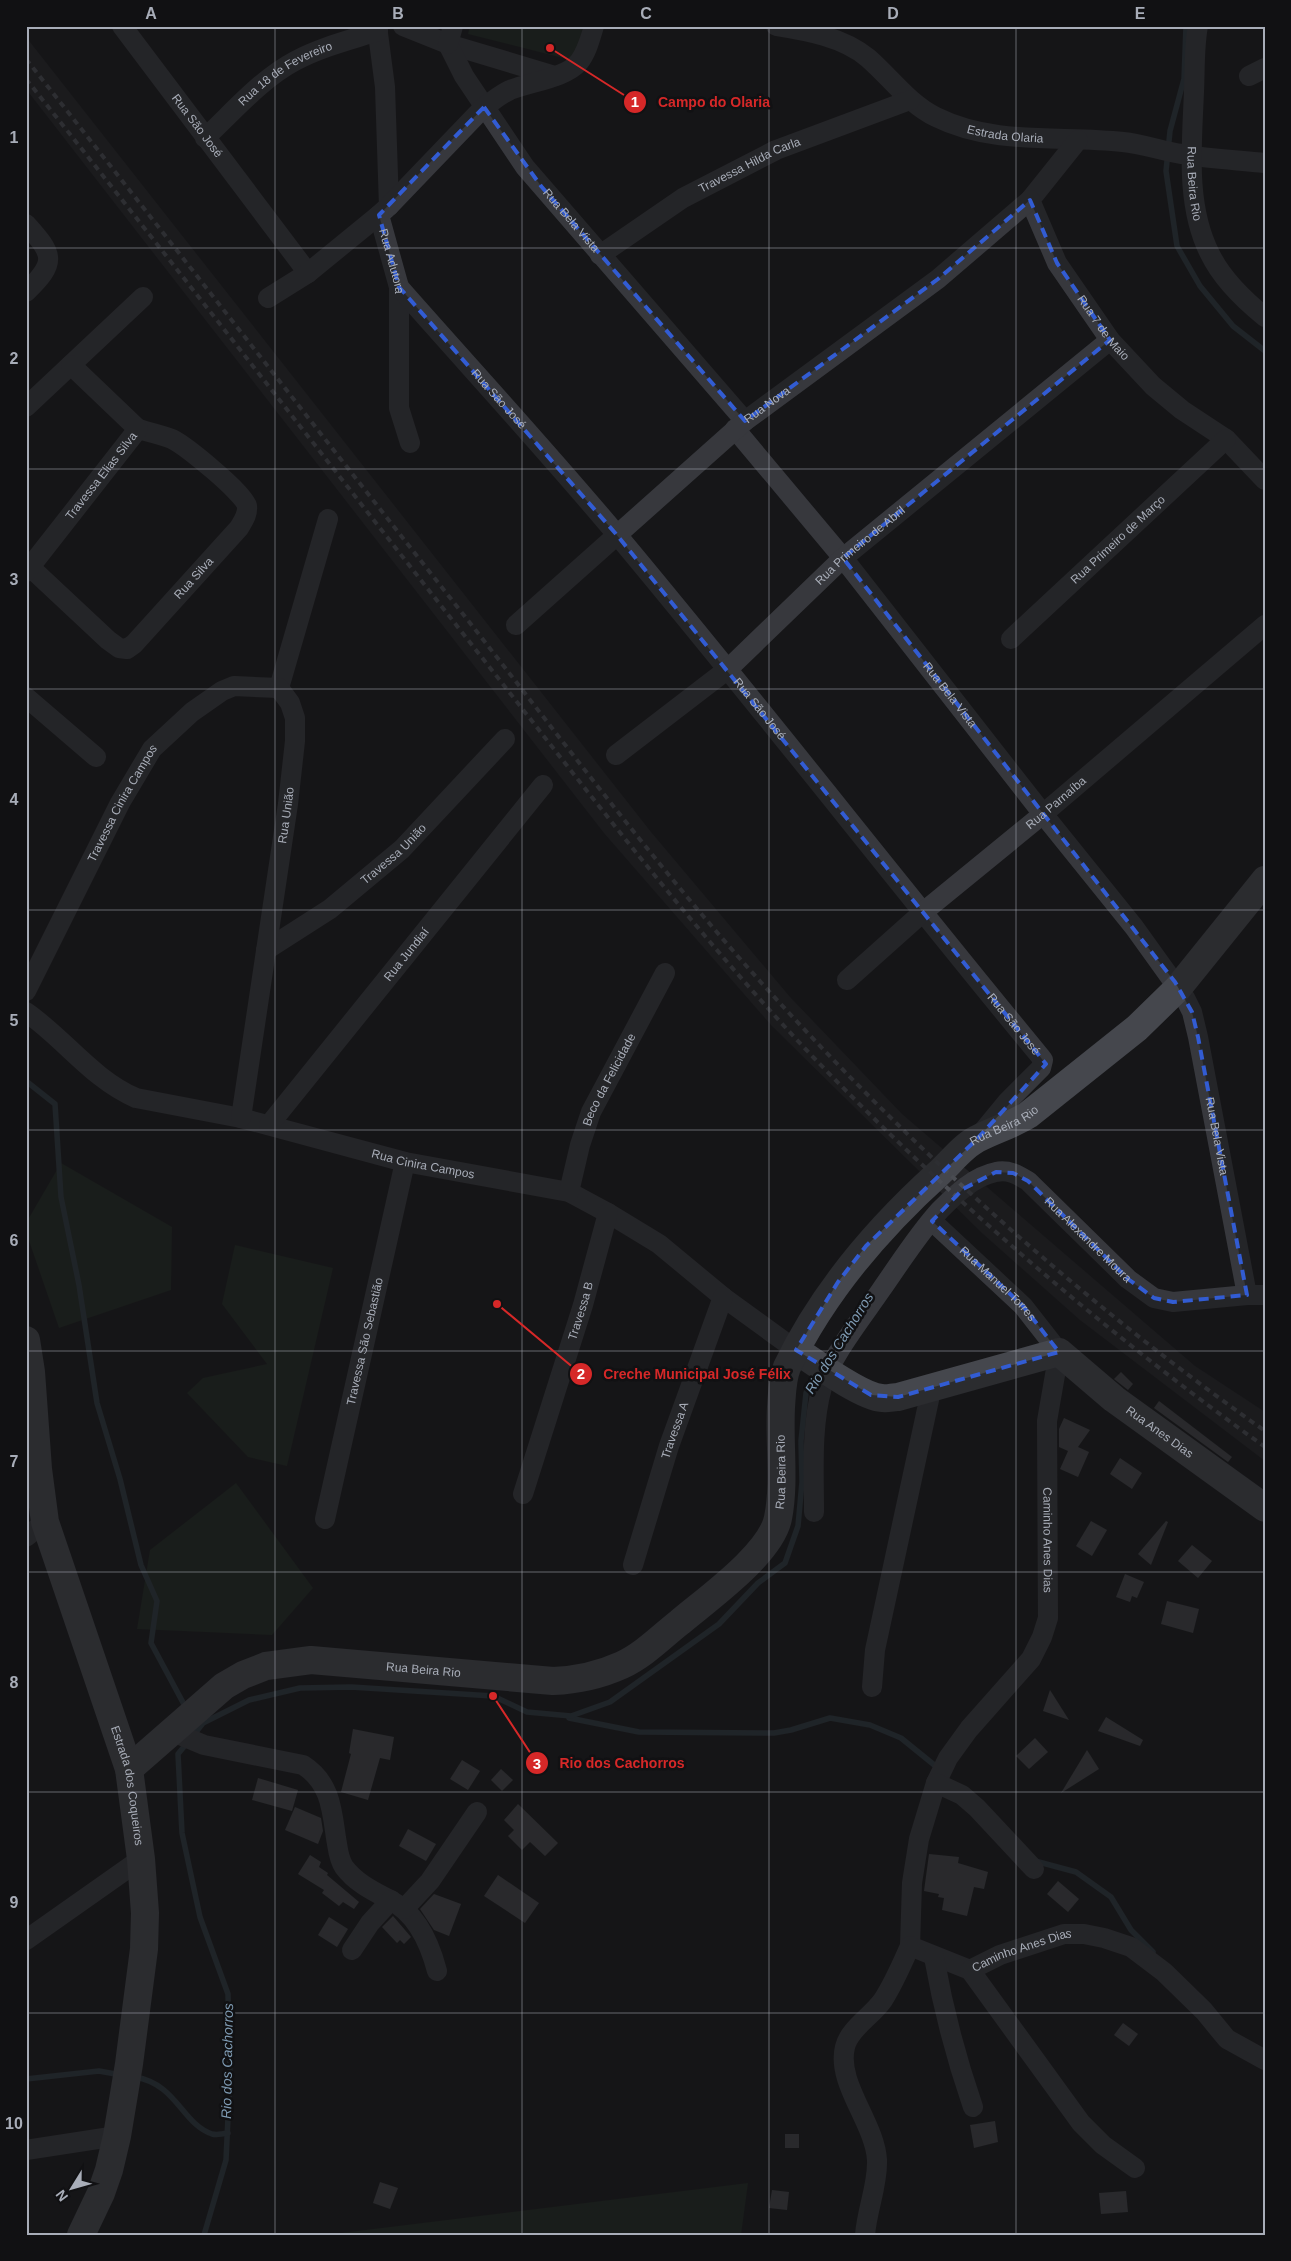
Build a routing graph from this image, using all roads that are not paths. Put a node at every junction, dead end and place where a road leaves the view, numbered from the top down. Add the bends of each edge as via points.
1 (122, 26) edge
2 (403, 26) edge
3 (594, 26) edge
4 (776, 26) edge
5 (1198, 26) edge
6 (377, 29) edge
7 (450, 35) edge
8 (554, 76) junction
9 (910, 100) junction
10 (484, 107) junction
11 (205, 138) junction
12 (1078, 140) junction
13 (1187, 155) junction
14 (1265, 162) edge
15 (1030, 200) junction
16 (384, 210) junction
17 (26, 224) edge
18 (600, 255) junction
19 (308, 273) junction
20 (399, 287) junction
21 (26, 292) edge
22 (143, 296) dead end
23 (268, 298) dead end
24 (1265, 318) edge
25 (1110, 340) junction
26 (71, 366) junction
27 (26, 407) edge
28 (740, 425) junction
29 (138, 429) junction
30 (1226, 440) junction
31 (410, 443) dead end
32 (1265, 480) edge
33 (328, 520) dead end
34 (616, 534) junction
35 (843, 558) junction
36 (28, 570) edge
37 (516, 625) dead end
38 (1265, 625) edge
39 (1010, 639) dead end
40 (728, 669) junction
41 (279, 688) junction
42 (26, 697) edge
43 (505, 739) dead end
44 (616, 754) dead end
45 (96, 757) dead end
46 (543, 785) dead end
47 (1043, 814) junction
48 (1260, 894) edge
49 (922, 913) junction
50 (266, 950) junction
51 (665, 972) dead end
52 (847, 980) dead end
53 (1177, 985) junction
54 (26, 991) edge
55 (26, 1012) edge
56 (241, 1118) junction
57 (269, 1125) junction
58 (977, 1139) junction
59 (405, 1162) junction
60 (569, 1192) junction
61 (608, 1213) junction
62 (932, 1220) junction
63 (1256, 1295) edge
64 (723, 1297) junction
65 (26, 1340) edge
66 (1059, 1352) junction
67 (812, 1361) junction
68 (932, 1386) junction
69 (523, 1494) dead end
70 (1265, 1508) edge
71 (814, 1512) dead end
72 (326, 1519) dead end
73 (36, 1530) edge
74 (633, 1565) dead end
75 (872, 1688) dead end
76 (182, 1726) junction
77 (129, 1769) junction
78 (937, 1780) junction
79 (477, 1812) dead end
80 (141, 1859) junction
81 (1034, 1869) dead end
82 (397, 1904) junction
83 (26, 1940) edge
84 (910, 1946) junction
85 (352, 1950) dead end
86 (934, 1957) junction
87 (438, 1970) dead end
88 (970, 1970) junction
89 (1265, 2060) edge
90 (973, 2107) dead end
91 (117, 2136) junction
92 (26, 2150) edge
93 (1135, 2168) dead end
94 (81, 2235) edge
95 (865, 2235) edge

1 - 11 street, Rua São José
2 - 7 street
3 - 8 street via 579,62 574,68
4 - 9 street, Estrada Olaria via 843,43 867,57
5 - 13 street, Rua Beira Rio
6 - 11 street, Rua 18 de Fevereiro via 293,62 268,79
6 - 16 street, Rua Adutora via 385,87
7 - 8 street
7 - 10 street, Rua Bela Vista via 464,76
8 - 10 street via 510,90
9 - 12 street, Estrada Olaria via 936,117 964,127 1004,136
9 - 18 street, Travessa Hilda Carla via 776,150 683,198
10 - 16 street
10 - 18 street, Rua Bela Vista via 525,167
11 - 19 street, Rua São José
12 - 13 street, Estrada Olaria via 1123,142
12 - 15 street
13 - 14 street, Estrada Olaria
13 - 24 street, Rua Beira Rio via 1199,224 1210,255 1244,300
15 - 25 street, Rua 7 de Maio via 1057,263
15 - 28 street, Rua Nova via 938,279
16 - 19 street
16 - 20 street, Rua Adutora
17 - 21 street via 49,257 48,267
18 - 28 street, Rua Bela Vista
19 - 23 street
20 - 31 street, Rua Adutora via 400,408
20 - 34 street, Rua São José
22 - 26 street
25 - 30 street, Rua 7 de Maio via 1153,386
25 - 35 street, Rua Primeiro de Abril
26 - 27 street
26 - 29 street, Travessa Elias Silva
28 - 34 street, Rua Nova
28 - 35 street, Rua Bela Vista
29 - 36 street, Travessa Elias Silva
29 - 36 street, Rua Silva via 172,440 191,452 234,490 247,505 239,528 127,649 118,648
30 - 32 street, Rua 7 de Maio
30 - 39 street, Rua Primeiro de Março
33 - 41 street
34 - 37 street, Rua Nova
34 - 40 street, Rua São José
35 - 40 street, Rua Primeiro de Abril
35 - 47 street, Rua Bela Vista
38 - 47 street, Rua Parnaíba
40 - 44 street, Rua Primeiro de Abril
40 - 49 street, Rua São José
41 - 50 street, Rua União via 290,703 295,741
41 - 54 street, Travessa Cinira Campos via 234,686 222,691 192,712 152,749 120,803
42 - 45 street
43 - 50 street, Travessa União via 402,849 330,909
46 - 57 street, Rua Jundiaí
47 - 49 street, Rua Parnaíba
47 - 53 street, Rua Bela Vista
48 - 53 street, Rua Beira Rio
49 - 52 street, Rua Parnaíba
49 - 58 street, Rua São José via 1043,1060 1041,1068
50 - 56 street, Rua União
51 - 60 street, Beco da Felicidade via 591,1112
53 - 58 street, Rua Beira Rio via 1137,1028 1028,1115
53 - 63 street, Rua Bela Vista via 1192,1012
55 - 56 street, Rua Cinira Campos via 120,1091 154,1103
56 - 57 street, Rua Cinira Campos
57 - 59 street, Rua Cinira Campos
58 - 67 street, Rua Beira Rio via 916,1194 866,1246 838,1282
59 - 60 street, Rua Cinira Campos
59 - 72 street, Travessa São Sebastião
60 - 61 street, Rua Cinira Campos
61 - 64 street, Rua Cinira Campos via 659,1244
61 - 69 street, Travessa B via 583,1305
62 - 63 street, Rua Alexandre Moura via 975,1181 996,1172 1013,1173 1028,1181 1128,1279 1154,1298 1173,1302
62 - 66 street, Rua Manuel Torres via 1023,1306
62 - 67 street, Rua Alexandre Moura via 856,1326
64 - 67 street, Rua Cinira Campos
64 - 74 street, Travessa A via 669,1446
65 - 73 street, Estrada dos Coqueiros via 32,1372 38,1469
66 - 68 street
66 - 70 street, Rua Anes Dias via 1114,1399
66 - 78 street, Caminho Anes Dias via 1047,1421 1048,1618 1031,1658 948,1758
67 - 68 street via 881,1398 898,1397
67 - 71 street, Rua Alexandre Moura via 822,1385 816,1422
67 - 76 street, Rua Beira Rio via 786,1370 782,1388 778,1520 772,1533 739,1572 625,1664 575,1680 553,1681 311,1660 266,1666 224,1686
68 - 75 street via 875,1650
73 - 77 street, Estrada dos Coqueiros
76 - 77 street, Rua Beira Rio
76 - 82 street via 204,1745 303,1765 314,1772 329,1796 338,1855 343,1866 360,1883
77 - 80 street, Estrada dos Coqueiros
78 - 81 street via 977,1808
78 - 84 street via 919,1840 912,1883
79 - 82 street via 430,1881
80 - 83 street
80 - 91 street, Estrada dos Coqueiros via 144,1949
82 - 85 street via 370,1923
82 - 87 street via 431,1949
84 - 86 street, Caminho Anes Dias
84 - 95 street via 882,2001 845,2044 846,2073 874,2142 877,2159
86 - 88 street, Caminho Anes Dias
86 - 90 street via 941,1997
88 - 89 street, Caminho Anes Dias via 1064,1934 1104,1938 1131,1947 1164,1972 1204,2011 1227,2040
88 - 93 street via 1081,2123 1103,2145
91 - 92 street
91 - 94 street, Estrada dos Coqueiros via 104,2185

